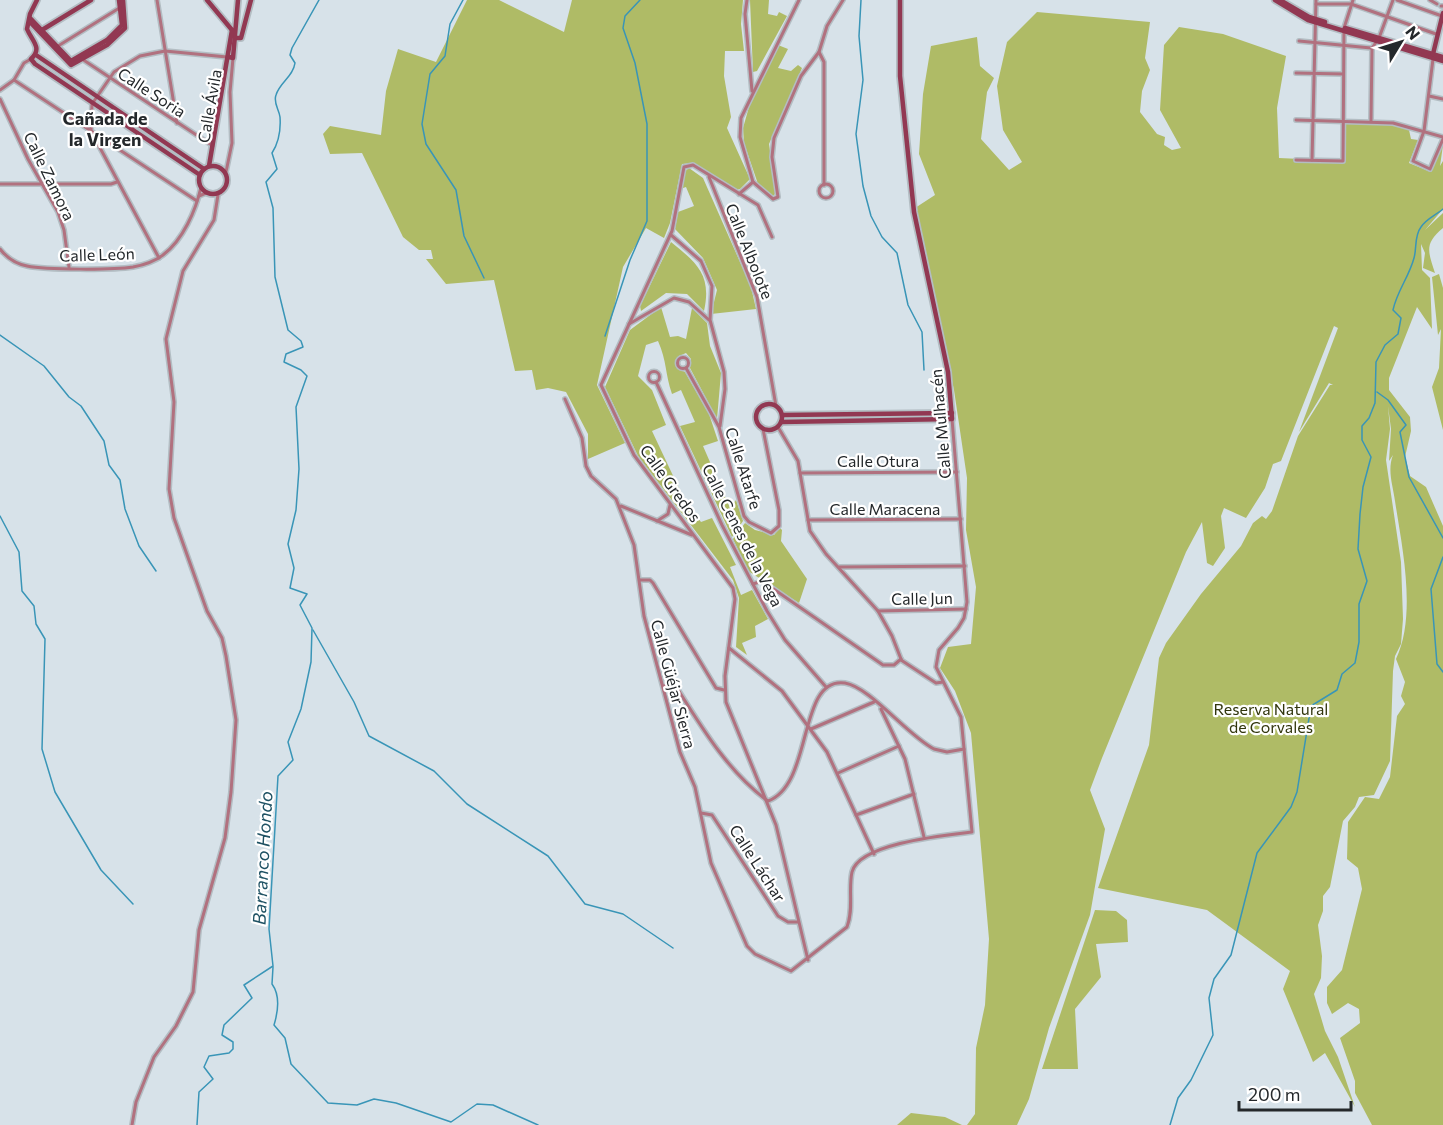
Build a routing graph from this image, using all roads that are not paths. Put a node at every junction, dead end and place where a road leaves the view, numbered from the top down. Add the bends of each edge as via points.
1 (37, 0) edge
2 (42, 0) edge
3 (91, 0) edge
4 (121, 0) edge
5 (157, 0) edge
6 (207, 0) edge
7 (238, 0) edge
8 (251, 0) edge
9 (747, 0) edge
10 (799, 0) edge
11 (843, 0) edge
12 (900, 0) edge
13 (1275, 0) edge
14 (1280, 0) edge
15 (1395, 0) edge
16 (1430, 0) edge
17 (1287, 2) edge
18 (1316, 2) edge
19 (1349, 2) edge
20 (1440, 5) edge
21 (33, 6) junction
22 (122, 7) junction
23 (1443, 15) edge
24 (1387, 16) junction
25 (30, 20) junction
26 (1315, 21) junction
27 (1344, 29) junction
28 (235, 30) junction
29 (40, 31) junction
30 (243, 31) junction
31 (1439, 31) edge
32 (236, 38) junction
33 (1377, 39) junction
34 (1299, 41) dead end
35 (1314, 42) junction
36 (1344, 45) junction
37 (55, 47) junction
38 (1372, 48) junction
39 (165, 51) junction
40 (819, 52) junction
41 (36, 55) junction
42 (1433, 56) junction
43 (80, 58) junction
44 (231, 58) junction
45 (31, 59) junction
46 (1443, 59) edge
47 (1296, 73) dead end
48 (1313, 74) junction
49 (1343, 75) junction
50 (750, 77) junction
51 (108, 78) junction
52 (759, 79) junction
53 (14, 80) junction
54 (0, 90) edge
55 (752, 92) junction
56 (1429, 96) junction
57 (96, 97) junction
58 (0, 99) edge
59 (1443, 99) edge
60 (92, 104) junction
61 (1296, 120) dead end
62 (1312, 120) junction
63 (1371, 121) junction
64 (1343, 122) junction
65 (177, 123) junction
66 (91, 131) junction
67 (1424, 131) junction
68 (1443, 138) edge
69 (106, 141) junction
70 (213, 146) junction
71 (99, 148) junction
72 (213, 158) junction
73 (1296, 160) dead end
74 (1312, 161) junction
75 (218, 166) junction
76 (207, 168) junction
77 (226, 172) junction
78 (200, 175) junction
79 (709, 177) junction
80 (117, 182) junction
81 (753, 182) junction
82 (0, 184) edge
83 (42, 184) junction
84 (824, 185) junction
85 (201, 187) junction
86 (206, 193) junction
87 (739, 194) junction
88 (218, 195) junction
89 (199, 196) junction
90 (197, 201) junction
91 (670, 234) junction
92 (772, 237) dead end
93 (0, 249) edge
94 (159, 258) junction
95 (69, 267) junction
96 (634, 310) junction
97 (641, 317) junction
98 (710, 320) junction
99 (628, 325) junction
100 (686, 368) dead end
101 (656, 382) dead end
102 (565, 399) dead end
103 (776, 406) junction
104 (782, 415) junction
105 (952, 416) junction
106 (833, 417) junction
107 (780, 424) junction
108 (719, 428) junction
109 (764, 429) junction
110 (957, 472) junction
111 (800, 473) junction
112 (670, 504) junction
113 (620, 506) junction
114 (961, 519) junction
115 (808, 520) junction
116 (657, 521) junction
117 (694, 536) junction
118 (965, 566) junction
119 (839, 567) junction
120 (640, 580) junction
121 (753, 584) junction
122 (966, 609) junction
123 (878, 611) junction
124 (729, 648) junction
125 (728, 657) junction
126 (741, 658) junction
127 (901, 659) junction
128 (943, 682) junction
129 (664, 686) junction
130 (826, 687) junction
131 (724, 690) junction
132 (874, 702) junction
133 (879, 706) junction
134 (810, 727) junction
135 (899, 746) junction
136 (964, 749) junction
137 (838, 773) junction
138 (915, 794) junction
139 (768, 801) junction
140 (702, 813) junction
141 (856, 815) junction
142 (924, 837) junction
143 (874, 854) junction
144 (798, 922) junction
145 (808, 960) junction
146 (132, 1125) edge

1 - 21 street
2 - 21 street
3 - 29 street
4 - 22 street
5 - 39 street
6 - 28 street
7 - 28 street
8 - 30 street
9 - 50 street
10 - 52 street
11 - 40 street via 827,26
12 - 105 street, Calle Mulhacén via 900,76 915,221 948,372
13 - 26 street
14 - 17 street
15 - 23 street
15 - 24 street
16 - 20 street
17 - 26 street
18 - 19 street
18 - 26 street
19 - 24 street
19 - 27 street
21 - 25 street
22 - 37 street
22 - 43 street via 122,25
23 - 31 street
24 - 31 street
24 - 33 street
25 - 29 street
25 - 41 street via 27,29 37,46
26 - 27 street
26 - 35 street
27 - 33 street
27 - 36 street
28 - 30 street
28 - 32 street
28 - 44 street
29 - 37 street
30 - 32 street via 241,38
31 - 42 street
32 - 44 street
33 - 38 street
33 - 42 street
34 - 35 street
35 - 36 street
35 - 48 street
36 - 38 street
36 - 49 street
37 - 43 street via 70,63
38 - 63 street
39 - 44 street
39 - 51 street via 127,62
39 - 65 street
40 - 81 street via 801,76 774,138 772,157 778,197 773,199
40 - 84 street via 824,62
41 - 45 street
41 - 57 street
42 - 46 street
42 - 56 street
43 - 51 street, Calle Soria
44 - 70 street, Calle Ávila via 219,101
44 - 77 street via 232,143
45 - 53 street
45 - 60 street
47 - 48 street
48 - 49 street
48 - 62 street
49 - 64 street
50 - 52 street
50 - 55 street
51 - 57 street
51 - 65 street, Calle Soria
52 - 55 street
53 - 54 street
53 - 66 street
55 - 81 street via 739,128
56 - 59 street
56 - 67 street
57 - 60 street
57 - 76 street
58 - 83 street, Calle Zamora
60 - 66 street
60 - 78 street
61 - 62 street
62 - 64 street
62 - 74 street
63 - 64 street
63 - 67 street
64 - 74 street via 1343,161
65 - 70 street, Calle Soria
66 - 69 street
66 - 71 street
67 - 68 street
67 - 68 street via 1413,161 1430,169
69 - 71 street
69 - 90 street
70 - 72 street, Calle Ávila
71 - 80 street
72 - 75 street, Calle Ávila
72 - 76 street, Calle Ávila
73 - 74 street
75 - 76 street
75 - 77 street
76 - 78 street
77 - 88 street
78 - 85 street
79 - 87 street, Calle Gredos
79 - 91 street, Calle Gredos via 693,165 684,166
79 - 103 street, Calle Albolote via 757,297
80 - 83 street
80 - 94 street
81 - 87 street
82 - 83 street
83 - 95 street, Calle Zamora via 58,212
84 - 84 street via 819,192 828,198 833,190
85 - 86 street
85 - 89 street, Calle León
86 - 88 street
86 - 89 street
87 - 92 street, Calle Gredos via 761,209
88 - 146 street via 214,220 183,271 166,339 174,402 169,489 174,518 226,656 236,720 231,792 225,838 199,930 192,992 176,1026 154,1057 136,1102
89 - 90 street, Calle León
90 - 94 street, Calle León via 177,239
91 - 96 street, Calle Gredos
91 - 98 street via 701,261 712,286
93 - 95 street, Calle León via 26,266
94 - 95 street, Calle León via 133,267
96 - 97 street
96 - 99 street, Calle Gredos
97 - 98 street via 677,298 689,302
97 - 99 street
98 - 108 street via 724,372
99 - 112 street, Calle Gredos via 603,376 602,390 634,455
100 - 108 street, Calle Atarfe
101 - 121 street, Calle Cenes de la Vega
102 - 113 street, Calle Güéjar Sierra via 582,438 591,476
103 - 104 street
103 - 109 street via 768,404 757,411 757,423
104 - 106 street
104 - 107 street
105 - 106 street
105 - 110 street, Calle Mulhacén
106 - 107 street
107 - 109 street via 771,430
107 - 111 street
108 - 109 street, Calle Atarfe via 744,516 771,533 778,526 779,510
110 - 111 street, Calle Otura
110 - 114 street, Calle Mulhacén
111 - 115 street
112 - 116 street via 668,514
112 - 117 street, Calle Gredos
113 - 116 street
113 - 120 street, Calle Güéjar Sierra via 634,545
114 - 115 street, Calle Maracena
114 - 118 street, Calle Mulhacén
115 - 119 street via 810,531
116 - 117 street
117 - 124 street, Calle Gredos via 733,588
118 - 119 street
118 - 122 street, Calle Mulhacén
119 - 123 street
120 - 129 street, Calle Güéjar Sierra via 644,616
120 - 131 street via 650,580 716,688
121 - 127 street via 762,581 883,665 894,665
121 - 130 street, Calle Cenes de la Vega via 785,640
122 - 123 street, Calle Jun
122 - 128 street, Calle Mulhacén via 936,659
123 - 127 street
124 - 125 street, Calle Gredos
124 - 126 street
125 - 126 street
125 - 131 street, Calle Gredos
126 - 134 street via 777,685
127 - 128 street via 936,683
128 - 136 street, Calle Mulhacén via 961,717
129 - 139 street via 677,688 711,743
129 - 140 street, Calle Güéjar Sierra via 680,752
130 - 132 street via 852,685
130 - 134 street via 816,698
131 - 139 street, Calle Gredos via 734,727
132 - 133 street
132 - 134 street
133 - 135 street
133 - 136 street via 933,749
134 - 137 street
134 - 139 street via 792,776 780,794
135 - 137 street
135 - 138 street
136 - 142 street, Calle Mulhacén via 972,832
137 - 141 street
138 - 141 street
138 - 142 street
139 - 144 street, Calle Gredos
140 - 144 street, Calle Láchar via 712,815 778,916
140 - 145 street, Calle Güéjar Sierra via 711,863 747,946 784,970 796,969
141 - 143 street
142 - 143 street
143 - 145 street via 862,859 852,872 847,927
144 - 145 street, Calle Gredos

